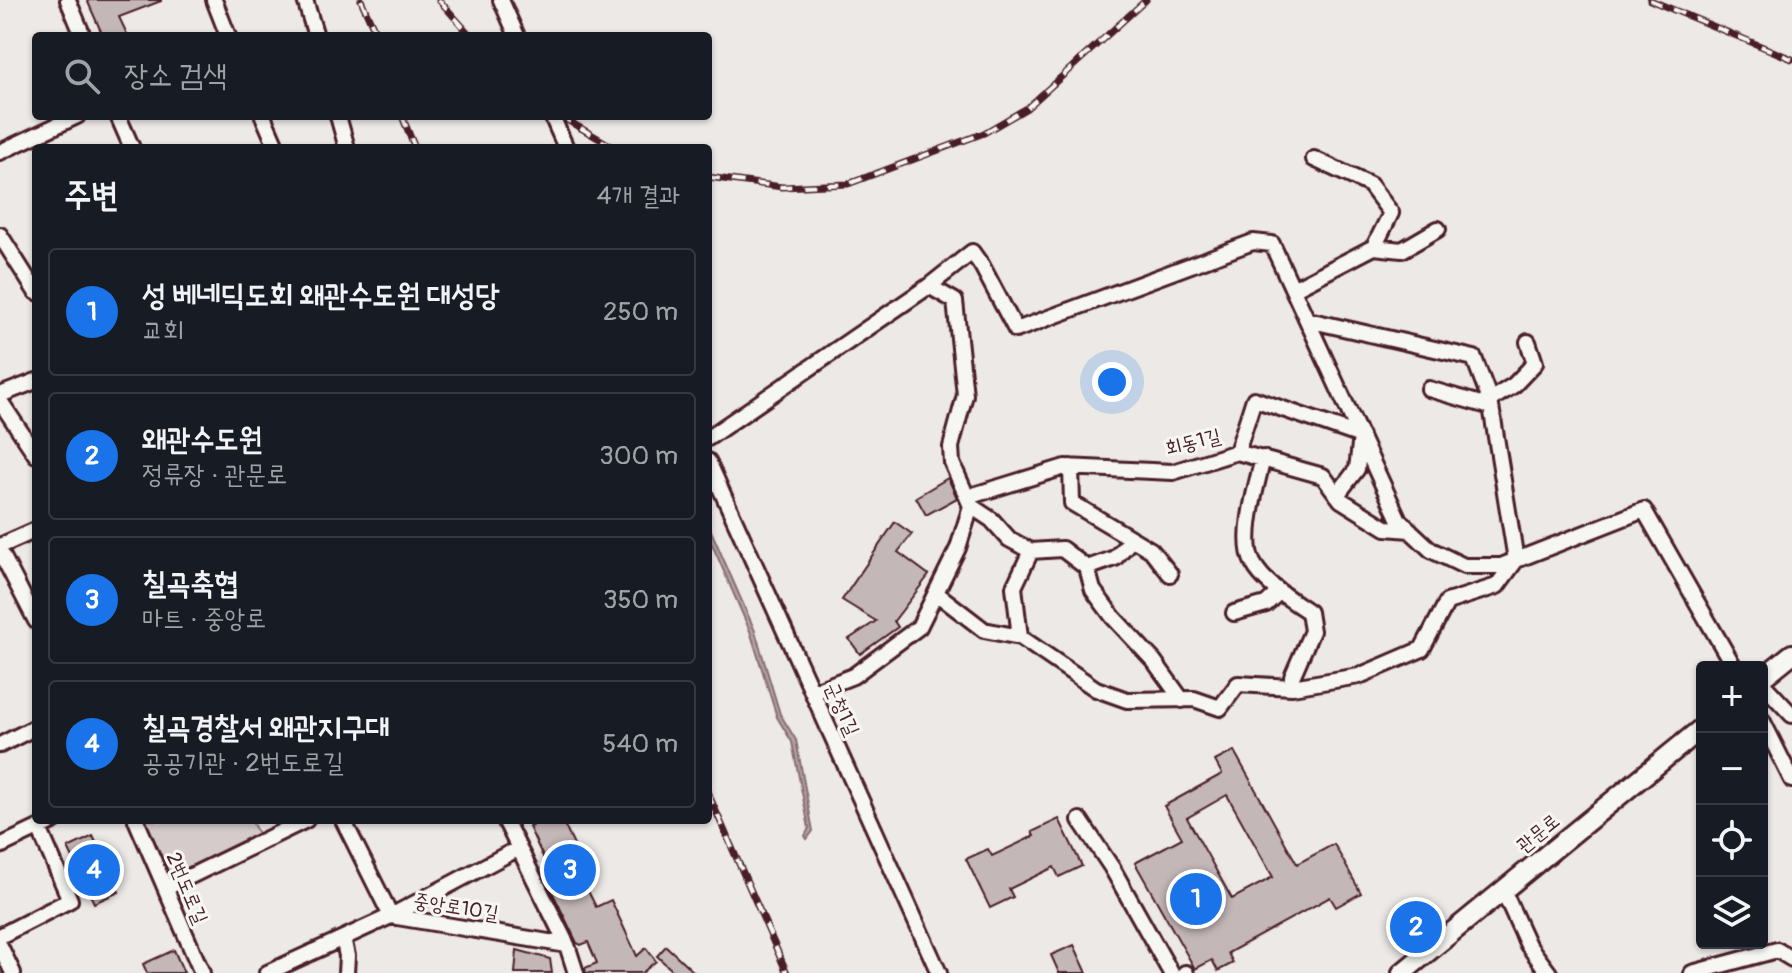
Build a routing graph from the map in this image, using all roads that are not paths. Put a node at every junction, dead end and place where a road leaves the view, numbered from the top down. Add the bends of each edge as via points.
1 (68, 0) edge
2 (214, 0) edge
3 (305, 0) edge
4 (501, 0) edge
5 (81, 32) edge
6 (226, 32) edge
7 (315, 32) edge
8 (515, 32) edge
9 (68, 120) edge
10 (120, 120) edge
11 (265, 120) edge
12 (339, 120) edge
13 (554, 120) edge
14 (130, 144) edge
15 (275, 144) edge
16 (346, 144) edge
17 (564, 144) edge
18 (0, 152) edge
19 (1314, 159) dead end
20 (1438, 229) dead end
21 (0, 235) edge
22 (1374, 247) junction
23 (32, 286) edge
24 (929, 286) junction
25 (1293, 289) junction
26 (1308, 320) junction
27 (1528, 342) dead end
28 (32, 383) edge
29 (1429, 389) dead end
30 (0, 398) edge
31 (1490, 404) junction
32 (712, 435) edge
33 (1361, 436) junction
34 (32, 449) edge
35 (1237, 452) junction
36 (1263, 458) junction
37 (1071, 467) junction
38 (712, 470) edge
39 (1337, 495) junction
40 (969, 502) junction
41 (1410, 530) junction
42 (32, 532) edge
43 (1131, 540) junction
44 (0, 549) edge
45 (1031, 551) junction
46 (1516, 560) junction
47 (1087, 568) junction
48 (1170, 574) dead end
49 (1279, 592) junction
50 (936, 593) junction
51 (32, 613) edge
52 (1234, 613) dead end
53 (1020, 637) junction
54 (1792, 654) edge
55 (1731, 661) edge
56 (1768, 676) edge
57 (1292, 687) junction
58 (1768, 688) edge
59 (812, 692) junction
60 (1182, 700) junction
61 (1792, 715) edge
62 (32, 729) edge
63 (1768, 732) edge
64 (1696, 733) edge
65 (0, 745) edge
66 (1792, 780) edge
67 (1080, 820) dead end
68 (47, 824) edge
69 (138, 824) edge
70 (298, 824) edge
71 (345, 824) edge
72 (507, 824) edge
73 (39, 828) junction
74 (0, 846) edge
75 (519, 848) junction
76 (166, 888) junction
77 (1503, 890) junction
78 (391, 916) junction
79 (0, 936) edge
80 (343, 938) junction
81 (567, 945) junction
82 (0, 946) edge
83 (1792, 959) edge
84 (13, 973) edge
85 (202, 973) edge
86 (267, 973) edge
87 (346, 973) edge
88 (576, 973) edge
89 (939, 973) edge
90 (1171, 973) edge
91 (1402, 973) edge
92 (1549, 973) edge
93 (1692, 973) edge

1 - 5 street
2 - 6 street
3 - 7 street
4 - 8 street
9 - 18 street
10 - 14 street
11 - 15 street
12 - 16 street
13 - 17 street
19 - 22 street via 1370,185 1391,213
20 - 22 street via 1402,250
21 - 23 street
22 - 25 street
24 - 25 street via 972,252 1016,330 1253,242 1272,244
24 - 32 street
24 - 40 street via 955,301 965,395 952,463
25 - 26 street
26 - 31 street via 1474,358
26 - 33 street
27 - 31 street via 1535,363
28 - 30 street
29 - 31 street
30 - 34 street
31 - 46 street
33 - 35 street via 1254,399
33 - 39 street via 1357,469
33 - 41 street via 1399,520
35 - 36 street, 회동1길
35 - 37 street, 회동1길 via 1173,472
36 - 39 street, 회동1길 via 1323,476
36 - 49 street via 1248,545 1253,563
37 - 40 street, 회동1길
37 - 43 street via 1072,503
38 - 59 street, 군청1길
39 - 41 street, 회동1길 via 1386,528
40 - 45 street via 1009,539
40 - 50 street via 958,548
41 - 46 street via 1431,550 1464,566 1501,566
42 - 44 street
43 - 47 street via 1115,558
43 - 48 street via 1151,550
44 - 51 street
45 - 47 street via 1062,549
45 - 53 street via 1014,587
46 - 55 street via 1644,510
46 - 57 street via 1497,586 1447,602 1422,649 1359,676
47 - 60 street via 1093,590
49 - 52 street via 1266,604
49 - 57 street via 1309,612 1312,631
50 - 53 street via 984,630
50 - 59 street via 919,627 853,676
53 - 60 street via 1096,689 1127,700
54 - 56 main road
57 - 60 street via 1238,684 1220,708
58 - 61 street
59 - 89 street, 군청1길
62 - 65 street
63 - 66 street
64 - 77 main road, 관문로
67 - 90 street
68 - 73 street
69 - 76 street, 2번도로길
70 - 76 street
71 - 78 street
72 - 75 street
73 - 74 street
73 - 79 street via 70,900
75 - 78 street
75 - 81 street
76 - 85 street, 2번도로길
77 - 91 main road, 관문로
77 - 92 street via 1528,945
78 - 80 street, 중앙로10길
78 - 81 street, 중앙로10길
80 - 86 street, 중앙로10길
80 - 87 street
81 - 88 street
82 - 84 street
83 - 93 street via 1777,950

